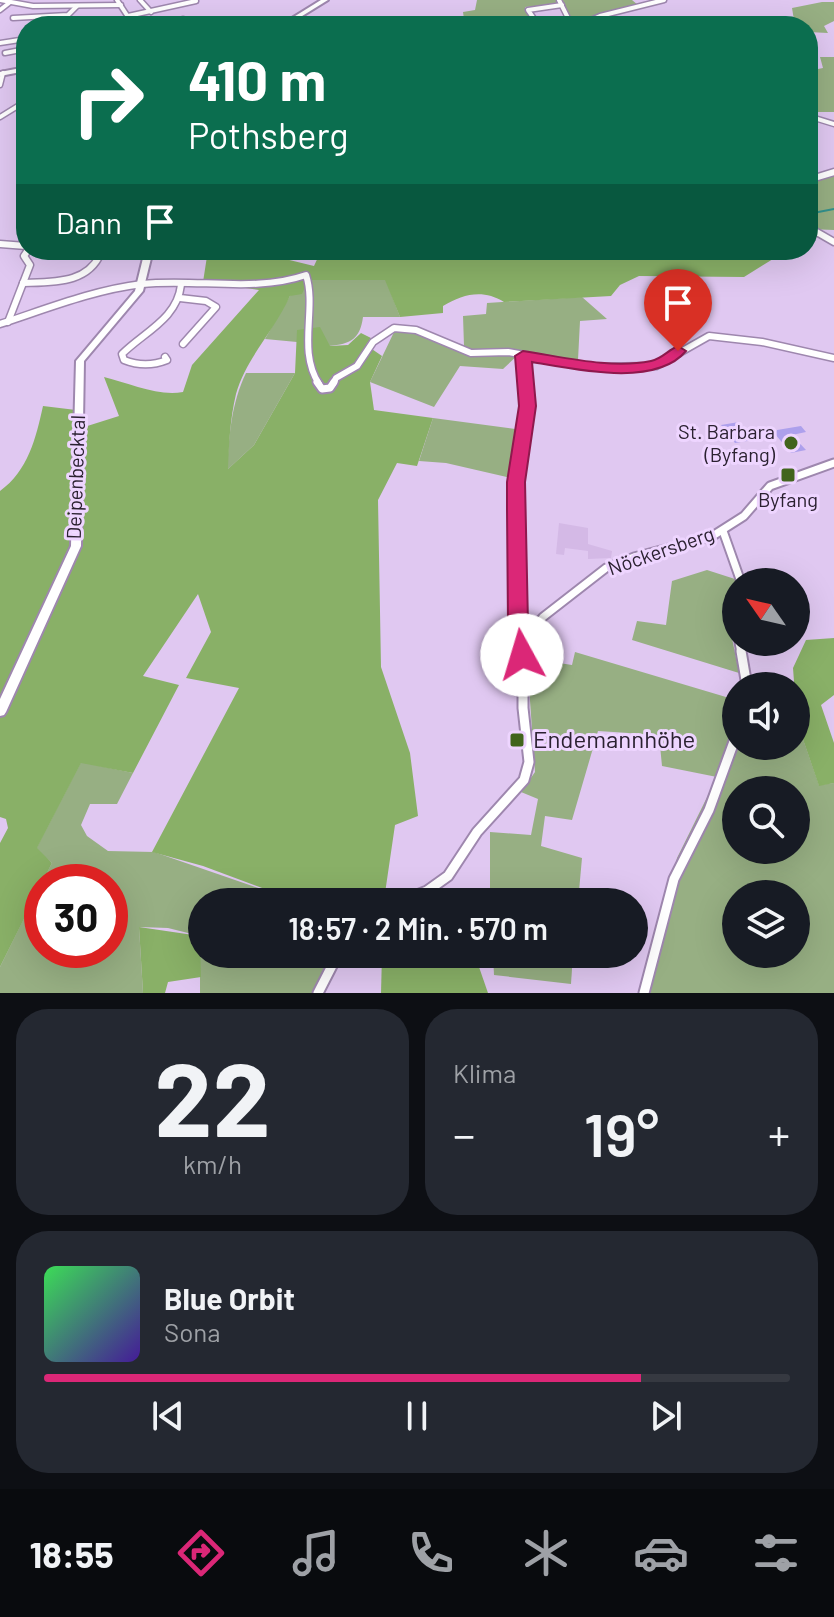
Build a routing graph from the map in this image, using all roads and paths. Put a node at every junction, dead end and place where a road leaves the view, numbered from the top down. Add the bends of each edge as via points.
1 (0, 0) edge
2 (140, 0) edge
3 (325, 0) edge
4 (664, 0) edge
5 (196, 1) edge
6 (9, 3) junction
7 (119, 3) edge
8 (561, 3) edge
9 (77, 6) junction
10 (0, 10) edge
11 (151, 12) junction
12 (50, 16) edge
13 (128, 16) joint
14 (299, 16) edge
15 (532, 16) edge
16 (600, 16) edge
17 (13, 18) dead end
18 (16, 18) edge
19 (16, 51) edge
20 (5, 53) dead end
21 (2, 74) edge
22 (0, 85) edge
23 (27, 260) edge
24 (98, 260) edge
25 (147, 260) edge
26 (23, 283) junction
27 (142, 284) junction
28 (181, 285) junction
29 (180, 298) junction
30 (4, 323) edge
31 (183, 344) dead end
32 (523, 356) junction
33 (165, 357) dead end
34 (834, 358) edge
35 (834, 463) edge
36 (723, 531) junction
37 (736, 568) edge
38 (522, 655) junction
39 (0, 712) edge
40 (727, 760) edge
41 (431, 888) edge
42 (331, 968) edge
43 (318, 993) edge
44 (644, 993) edge

1 - 6 street
2 - 11 street
3 - 14 main road
4 - 16 street
5 - 11 street
6 - 9 street
6 - 10 street
7 - 9 street
7 - 13 street
8 - 15 street via 528,10
9 - 12 street via 68,15
11 - 13 street
17 - 18 street
19 - 20 street
21 - 22 street
23 - 26 street via 30,265
24 - 26 street via 87,272
25 - 27 main road, Deipenbecktal
26 - 30 street
27 - 28 street
27 - 30 street
27 - 39 main road, Deipenbecktal via 80,361 76,546
28 - 29 street
28 - 32 street via 283,283 306,275 306,332 320,388 330,388 357,366 373,342 394,328 416,330 465,352
29 - 31 street via 216,307
29 - 33 street via 158,325 122,354 126,362 140,365 156,365
32 - 34 street via 592,367 651,367 702,337 716,336
32 - 38 street via 527,406 516,482
35 - 36 street, Nöckersberg via 770,486
36 - 37 street
36 - 38 street, Nöckersberg via 606,568 543,617 529,634
38 - 41 street, Nöckersberg via 529,762 524,780 477,832 448,876
40 - 44 street via 674,879
42 - 43 street

